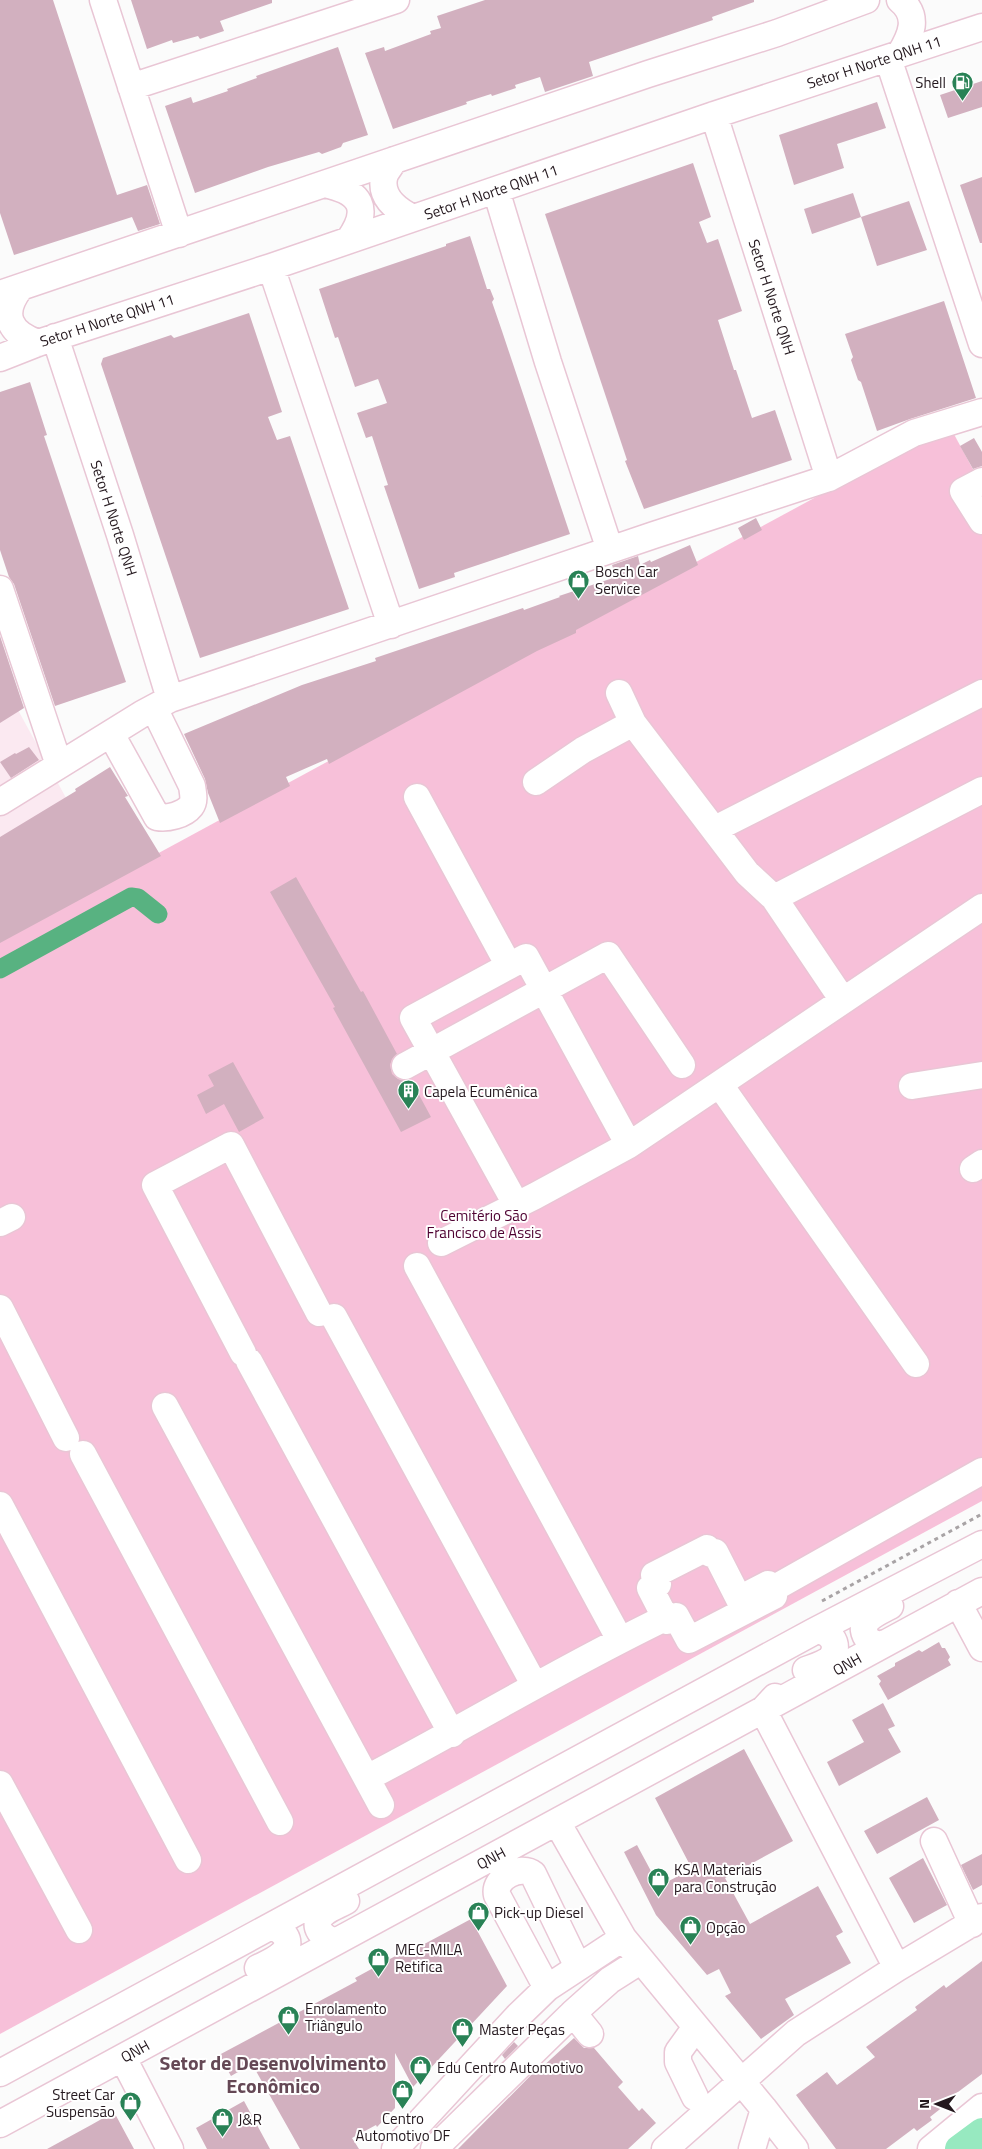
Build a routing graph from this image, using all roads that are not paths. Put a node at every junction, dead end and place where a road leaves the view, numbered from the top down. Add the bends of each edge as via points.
1 (103, 0) edge
2 (396, 0) edge
3 (866, 0) edge
4 (900, 0) edge
5 (982, 27) edge
6 (894, 56) junction
7 (131, 88) junction
8 (714, 115) junction
9 (394, 160) junction
10 (325, 184) junction
11 (496, 190) junction
12 (413, 218) junction
13 (179, 234) junction
14 (349, 240) junction
15 (270, 267) junction
16 (7, 286) edge
17 (47, 340) junction
18 (982, 344) edge
19 (0, 358) edge
20 (982, 412) edge
21 (829, 478) junction
22 (973, 486) edge
23 (982, 521) edge
24 (610, 550) junction
25 (0, 589) edge
26 (391, 625) junction
27 (982, 692) edge
28 (619, 693) dead end
29 (162, 704) junction
30 (634, 723) junction
31 (111, 734) junction
32 (59, 765) junction
33 (536, 782) dead end
34 (982, 790) edge
35 (417, 798) dead end
36 (0, 802) edge
37 (715, 829) junction
38 (774, 898) junction
39 (982, 907) edge
40 (509, 966) junction
41 (543, 991) junction
42 (838, 993) dead end
43 (432, 1052) junction
44 (682, 1065) dead end
45 (404, 1066) dead end
46 (982, 1075) edge
47 (912, 1086) dead end
48 (727, 1095) dead end
49 (624, 1136) dead end
50 (512, 1197) dead end
51 (441, 1243) dead end
52 (417, 1266) dead end
53 (0, 1308) edge
54 (916, 1364) dead end
55 (165, 1406) dead end
56 (982, 1471) edge
57 (2, 1509) edge
58 (0, 1543) edge
59 (982, 1544) edge
60 (933, 1571) junction
61 (771, 1590) junction
62 (982, 1590) edge
63 (958, 1603) junction
64 (665, 1618) junction
65 (813, 1632) junction
66 (620, 1640) junction
67 (885, 1643) junction
68 (982, 1648) edge
69 (535, 1686) junction
70 (763, 1710) junction
71 (452, 1734) junction
72 (367, 1778) junction
73 (0, 1784) edge
74 (381, 1805) dead end
75 (280, 1822) dead end
76 (557, 1822) junction
77 (934, 1840) dead end
78 (188, 1860) dead end
79 (391, 1861) junction
80 (977, 1920) edge
81 (268, 1928) junction
82 (79, 1930) dead end
83 (623, 1938) junction
84 (337, 1940) junction
85 (640, 1961) junction
86 (578, 1967) junction
87 (897, 1968) junction
88 (547, 1988) junction
89 (217, 2005) junction
90 (573, 2013) junction
91 (517, 2017) junction
92 (696, 2026) junction
93 (590, 2034) dead end
94 (544, 2040) junction
95 (123, 2058) junction
96 (0, 2073) edge
97 (742, 2082) junction
98 (695, 2097) dead end
99 (982, 2107) edge
100 (764, 2109) junction
101 (0, 2124) edge
102 (982, 2132) edge
103 (982, 2142) edge
104 (170, 2149) edge
105 (395, 2149) edge
106 (434, 2149) edge
107 (665, 2149) edge
108 (752, 2149) edge
109 (795, 2149) edge
110 (931, 2149) edge
111 (959, 2149) edge
112 (973, 2149) edge

1 - 7 street
2 - 7 street
3 - 9 street via 777,33
4 - 6 street via 910,12 913,29 910,38
5 - 6 street, Setor H Norte QNH 11
6 - 8 street, Setor H Norte QNH 11
6 - 18 street
7 - 13 street
8 - 11 street, Setor H Norte QNH 11
8 - 21 street, Setor H Norte QNH
9 - 10 street
9 - 12 street via 384,177 384,190 390,203
10 - 13 street
10 - 14 street via 343,188 354,196 361,209 358,226
11 - 12 street, Setor H Norte QNH 11
11 - 24 street
12 - 14 street, Setor H Norte QNH 11
13 - 16 street
14 - 15 street, Setor H Norte QNH 11
15 - 17 street, Setor H Norte QNH 11
15 - 26 street
16 - 17 street via 7,312 15,331 24,338
17 - 19 street, Setor H Norte QNH 11
17 - 29 street, Setor H Norte QNH via 120,535
20 - 21 street via 914,433
21 - 24 street
22 - 23 street
24 - 26 street
25 - 32 street
26 - 29 street
27 - 37 street
28 - 30 street
29 - 31 street
29 - 31 street, Setor H Norte QNH via 192,786 192,805 185,810 165,819 157,817
30 - 33 street via 583,750
30 - 37 street
31 - 32 street
32 - 36 street
34 - 38 street
35 - 40 street
37 - 38 street via 747,873
38 - 42 street
39 - 51 street via 629,1145
40 - 41 street via 526,957
40 - 43 street via 413,1018
41 - 43 street
41 - 44 street via 608,955
41 - 49 street
43 - 45 street
43 - 50 street
46 - 47 street
48 - 54 street
52 - 66 street
53 - 75 street
55 - 72 street
56 - 61 street
57 - 58 street
57 - 78 street
59 - 60 street
60 - 65 street
60 - 67 street via 903,1599 866,1621 866,1638 875,1644
61 - 64 street via 774,1596 689,1640 676,1616 666,1621
61 - 64 street via 768,1584 739,1599 715,1552 710,1554 707,1548 654,1575 658,1584 650,1588
62 - 63 street, QNH
63 - 67 street, QNH
63 - 68 street
64 - 66 street
65 - 70 street via 823,1631 832,1637 835,1647 831,1657 796,1675
65 - 79 street
66 - 69 street
67 - 70 street, QNH
69 - 71 street
69 - 71 street via 231,1145 155,1185
70 - 76 street, QNH
70 - 87 street
71 - 72 street
72 - 74 street
73 - 82 street
76 - 83 street
76 - 84 street, QNH
77 - 80 street
79 - 81 street
79 - 84 street via 356,1896 319,1918 322,1935 326,1939
80 - 87 street
81 - 89 street via 278,1928 285,1934 286,1949 242,1978
81 - 96 street
83 - 85 street
83 - 86 street
84 - 89 street, QNH
85 - 90 street via 610,1980
85 - 92 street
86 - 88 street
86 - 88 street via 533,1874 520,1870 500,1880 496,1887 497,1895
87 - 97 street via 796,2033
88 - 91 street
89 - 95 street, QNH
90 - 93 street
90 - 94 street
91 - 94 street
91 - 105 street
92 - 97 street
92 - 98 street via 678,2052 678,2062
94 - 106 street
95 - 101 street, QNH
95 - 104 street
97 - 100 street
97 - 107 street
99 - 110 street
100 - 108 street
100 - 109 street
102 - 111 main road
103 - 112 main road

